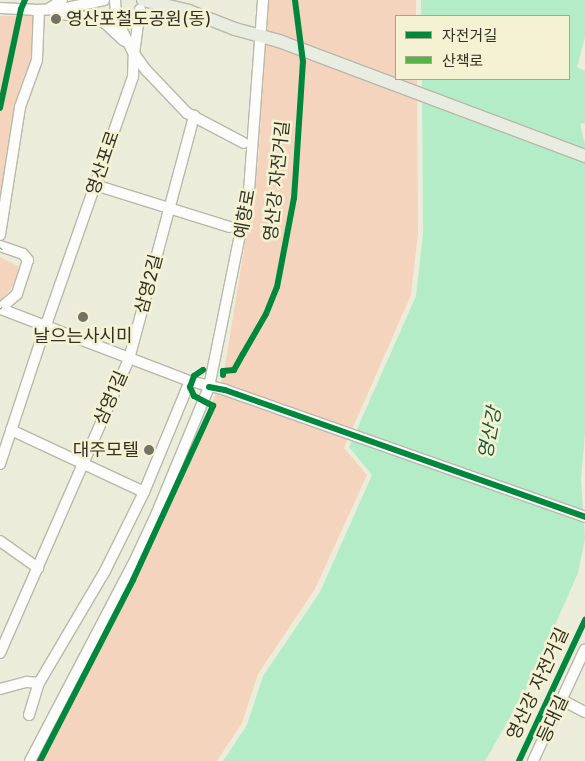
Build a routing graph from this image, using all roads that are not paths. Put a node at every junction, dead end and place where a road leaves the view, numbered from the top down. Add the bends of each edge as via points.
1 (62, 0) edge
2 (104, 0) edge
3 (115, 0) edge
4 (263, 0) edge
5 (141, 4) edge
6 (0, 8) edge
7 (50, 8) junction
8 (39, 10) junction
9 (261, 38) junction
10 (134, 54) junction
11 (194, 116) junction
12 (244, 143) dead end
13 (585, 156) edge
14 (95, 185) junction
15 (170, 208) junction
16 (230, 227) dead end
17 (0, 235) edge
18 (0, 246) edge
19 (0, 309) edge
20 (46, 325) junction
21 (129, 359) junction
22 (190, 381) junction
23 (209, 387) junction
24 (11, 430) junction
25 (0, 464) edge
26 (83, 464) junction
27 (144, 492) junction
28 (585, 517) edge
29 (0, 541) edge
30 (38, 568) junction
31 (585, 649) edge
32 (0, 653) edge
33 (39, 683) junction
34 (0, 689) edge
35 (562, 700) junction
36 (585, 712) edge
37 (29, 715) dead end
38 (30, 761) edge
39 (532, 761) edge

1 - 7 street
2 - 7 street via 78,7
3 - 10 street via 116,14
4 - 9 street, 예향로
5 - 9 main road via 189,11
5 - 10 street, 영산포로
6 - 8 street
7 - 8 street
7 - 10 street via 61,14 105,23
8 - 17 street via 37,60 20,107
9 - 13 main road via 279,41
9 - 23 street, 예향로 via 249,191
10 - 11 street via 187,113
10 - 14 street, 영산포로 via 133,77
11 - 12 street
11 - 15 street, 삼영2길
14 - 15 street
14 - 20 street, 영산포로
15 - 16 street
15 - 21 street, 삼영2길
18 - 19 street via 23,254 28,260 17,294
19 - 20 street
20 - 21 street
20 - 24 street
21 - 22 street
21 - 26 street, 삼영1길
22 - 23 street
22 - 27 street
23 - 28 street
23 - 38 street via 136,558
24 - 25 street
24 - 26 street
26 - 27 street
26 - 30 street, 삼영1길
27 - 33 street via 105,571
29 - 30 street
30 - 32 street, 삼영1길
31 - 35 street, 등대길
33 - 34 street via 27,682
33 - 37 street
35 - 36 street
35 - 39 street, 등대길

